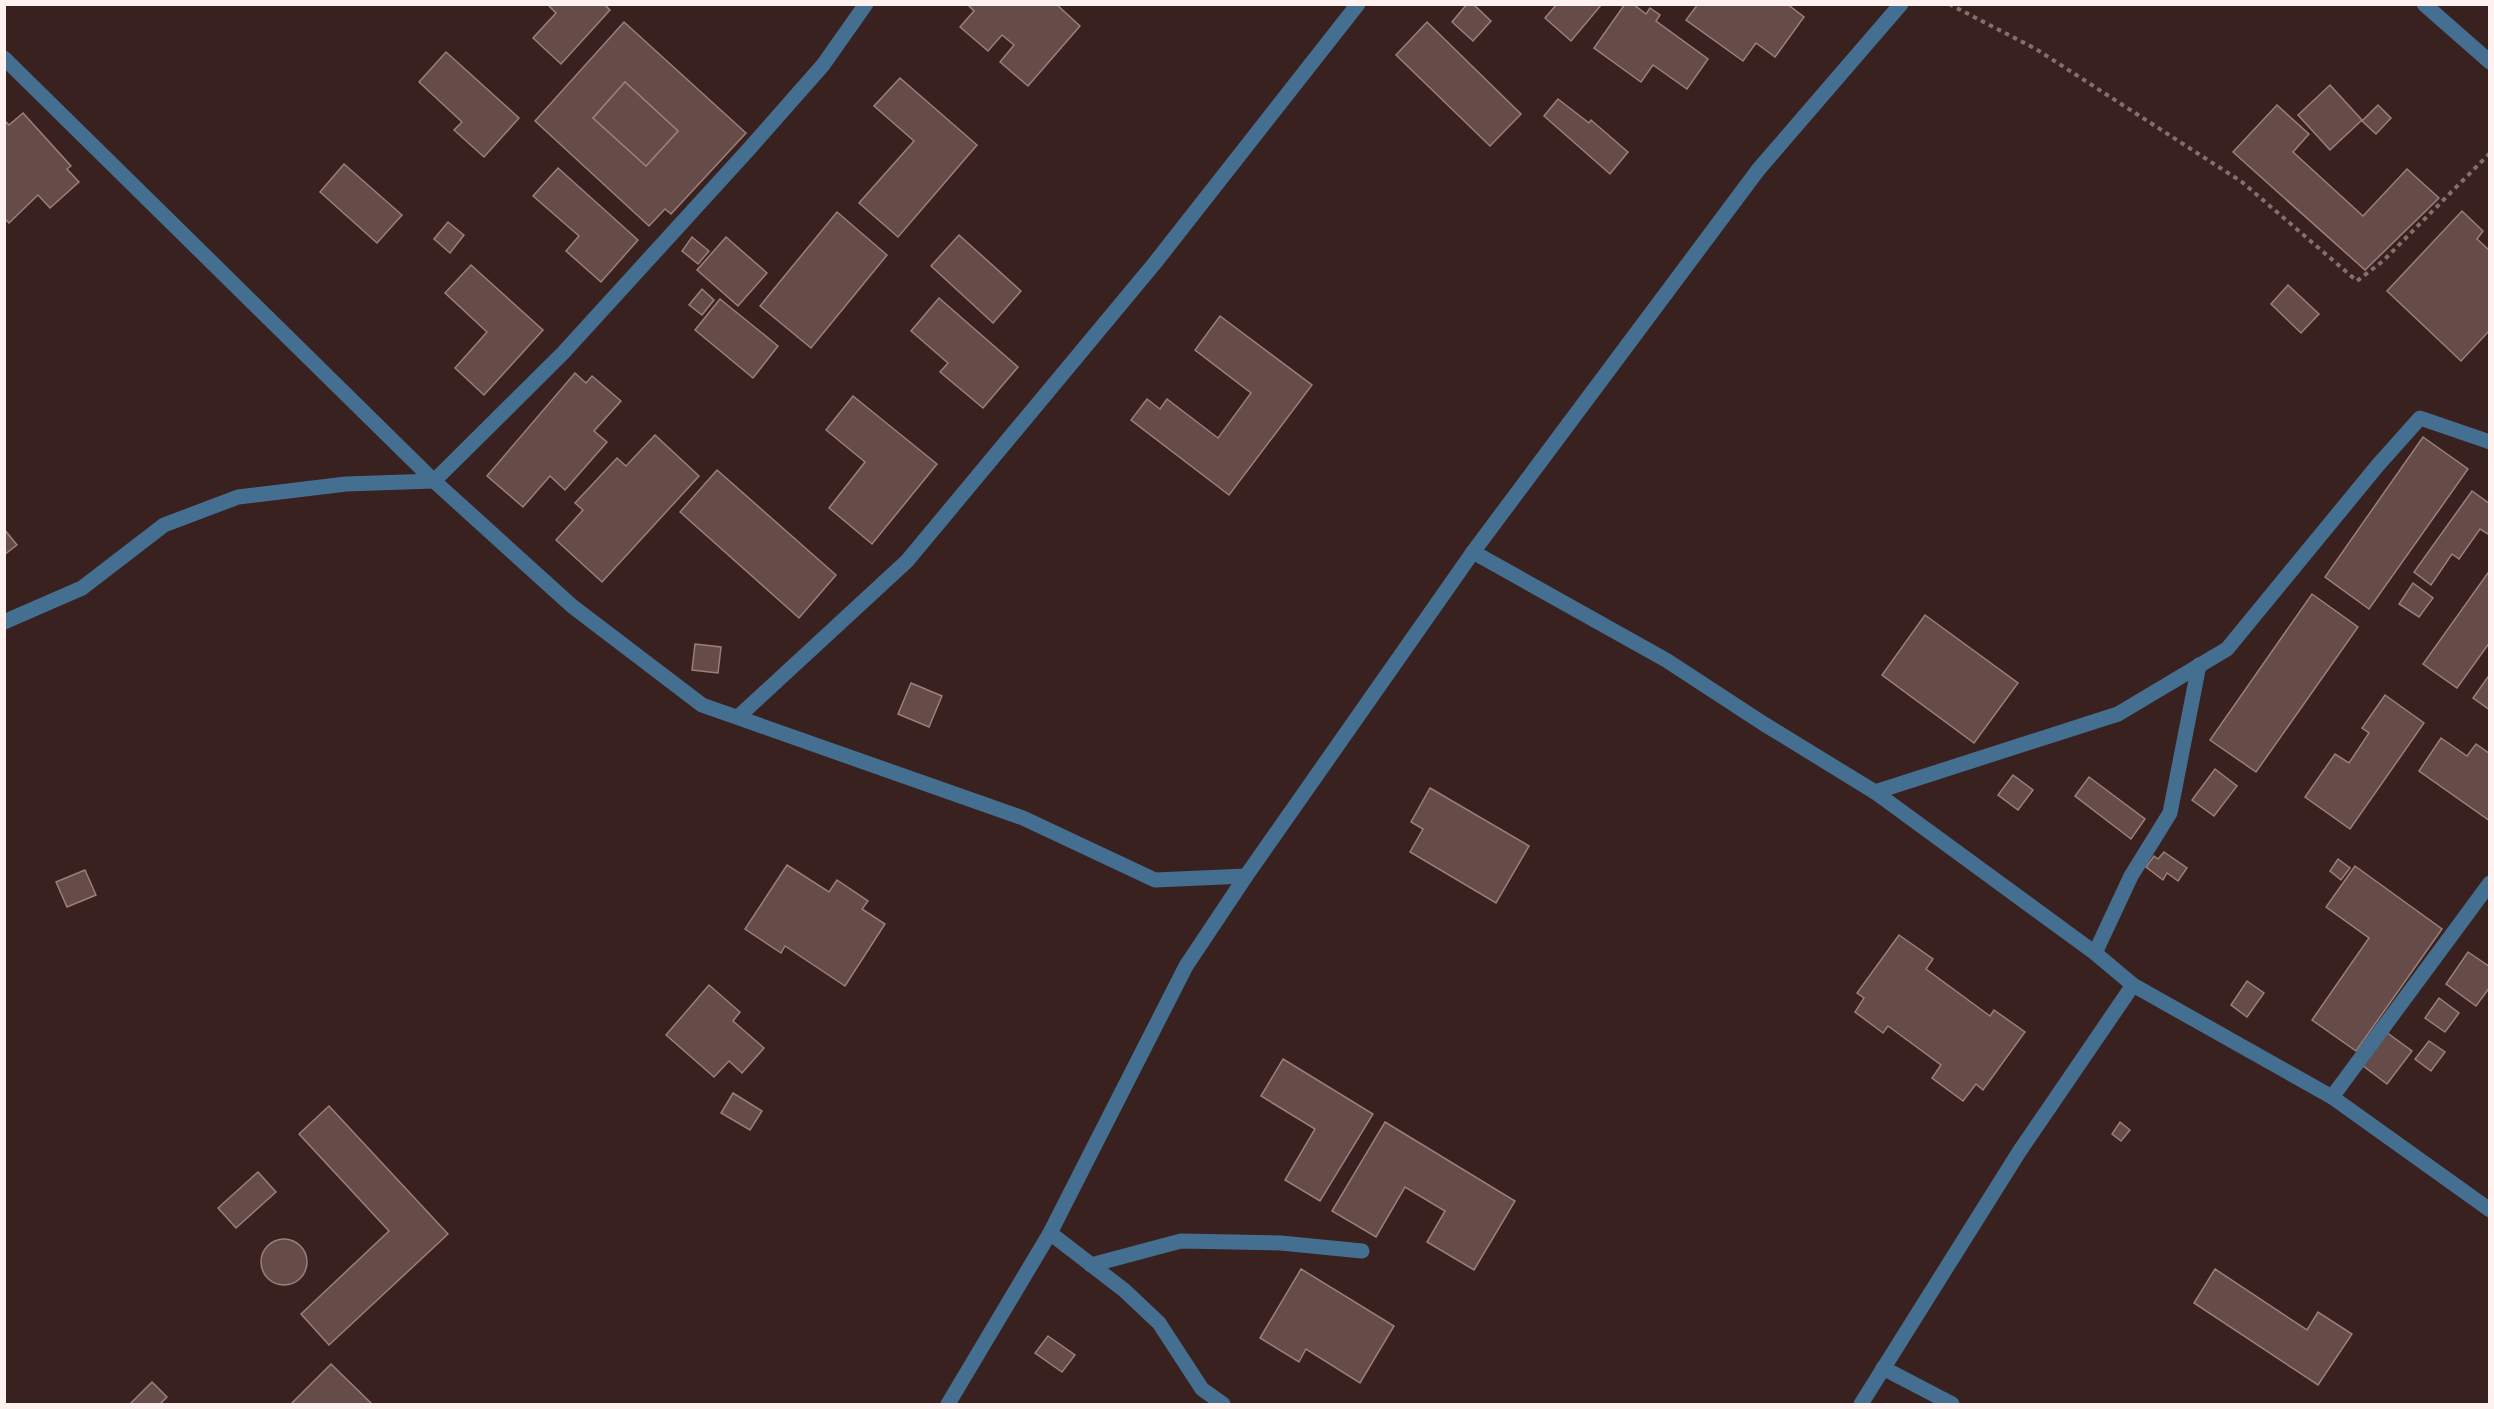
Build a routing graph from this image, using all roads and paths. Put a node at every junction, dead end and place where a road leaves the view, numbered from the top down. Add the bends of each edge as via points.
1 (866, 4) edge
2 (1358, 4) edge
3 (1901, 4) edge
4 (1949, 4) edge
5 (2424, 4) edge
6 (4, 58) edge
7 (2490, 62) edge
8 (2490, 153) edge
9 (2490, 442) edge
10 (434, 481) junction
11 (1473, 552) junction
12 (4, 622) edge
13 (2199, 665) junction
14 (738, 717) junction
15 (1875, 792) junction
16 (1246, 876) junction
17 (2490, 884) edge
18 (2095, 953) junction
19 (2133, 985) junction
20 (2332, 1097) junction
21 (2490, 1210) edge
22 (1050, 1233) junction
23 (1362, 1251) dead end
24 (1092, 1265) junction
25 (1883, 1368) junction
26 (948, 1404) edge
27 (1223, 1404) edge
28 (1861, 1404) edge
29 (1952, 1404) edge

1 - 10 street via 823,64 749,149 563,353
2 - 14 street via 1154,264 907,561
3 - 11 street via 1758,170
4 - 8 path via 2036,49 2242,182 2357,281 2384,261
5 - 7 street
6 - 10 street
9 - 13 street via 2420,418 2227,648
10 - 12 street via 346,484 238,497 164,525 82,588
10 - 14 street via 572,606 702,705
11 - 15 street via 1666,660
11 - 16 street
13 - 15 street via 2118,714
13 - 18 street via 2170,813 2131,876
14 - 16 street via 1023,818 1155,880
15 - 18 street
16 - 22 street via 1185,966
17 - 20 street
18 - 19 street
19 - 20 street
19 - 25 street via 2019,1152
20 - 21 street
22 - 24 street
22 - 26 street
23 - 24 street via 1281,1243 1181,1241
24 - 27 street via 1159,1323 1202,1389
25 - 28 street
25 - 29 street

